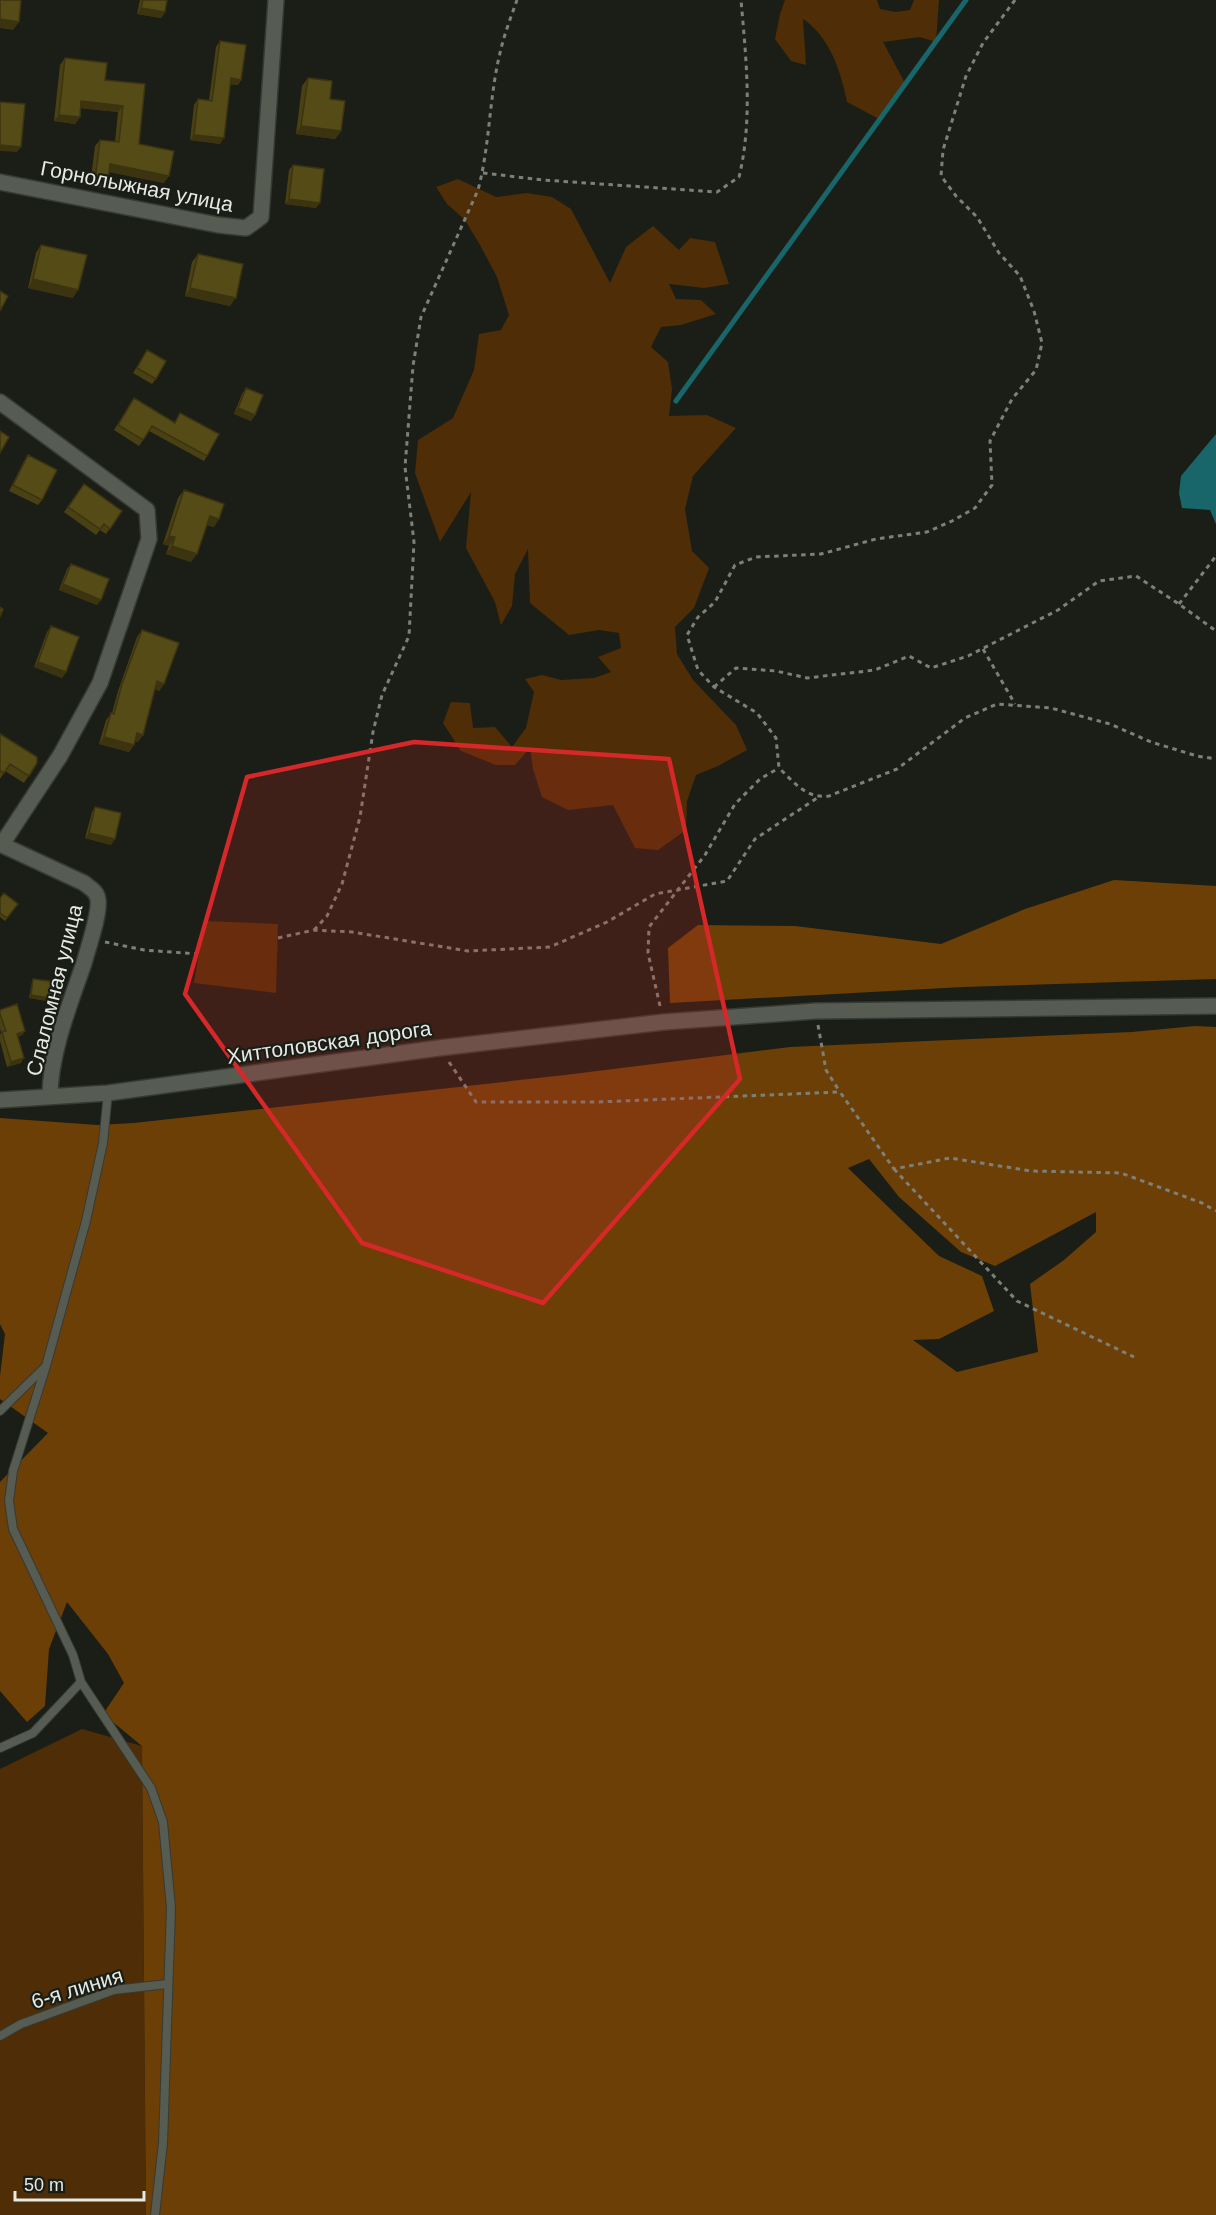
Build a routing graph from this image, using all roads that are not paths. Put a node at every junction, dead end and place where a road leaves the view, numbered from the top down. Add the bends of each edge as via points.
1 (276, 0) edge
2 (0, 182) edge
3 (0, 402) edge
4 (1, 844) edge
5 (1216, 1006) edge
6 (108, 1093) junction
7 (50, 1096) junction
8 (0, 1100) edge
9 (46, 1366) junction
10 (0, 1411) edge
11 (81, 1682) junction
12 (0, 1748) edge
13 (167, 1984) junction
14 (0, 2036) edge
15 (155, 2215) edge

1 - 2 street, Горнолыжная улица via 261,217 246,228
3 - 4 street, Слаломная улица via 147,510 149,539 99,683 60,756
4 - 7 street, Слаломная улица via 84,883 98,901 92,939 50,1078
5 - 6 street, Хиттоловская дорога via 816,1011 664,1022
6 - 7 street, Хиттоловская дорога
6 - 9 lane via 103,1143 86,1221
7 - 8 street, Хиттоловская дорога
9 - 10 lane
9 - 11 lane via 14,1471 9,1501 13,1529 73,1655
11 - 12 lane via 33,1733
11 - 13 lane via 152,1788 163,1822 171,1908
13 - 14 lane, 6-я линия via 114,1990 21,2024
13 - 15 lane via 163,2143

